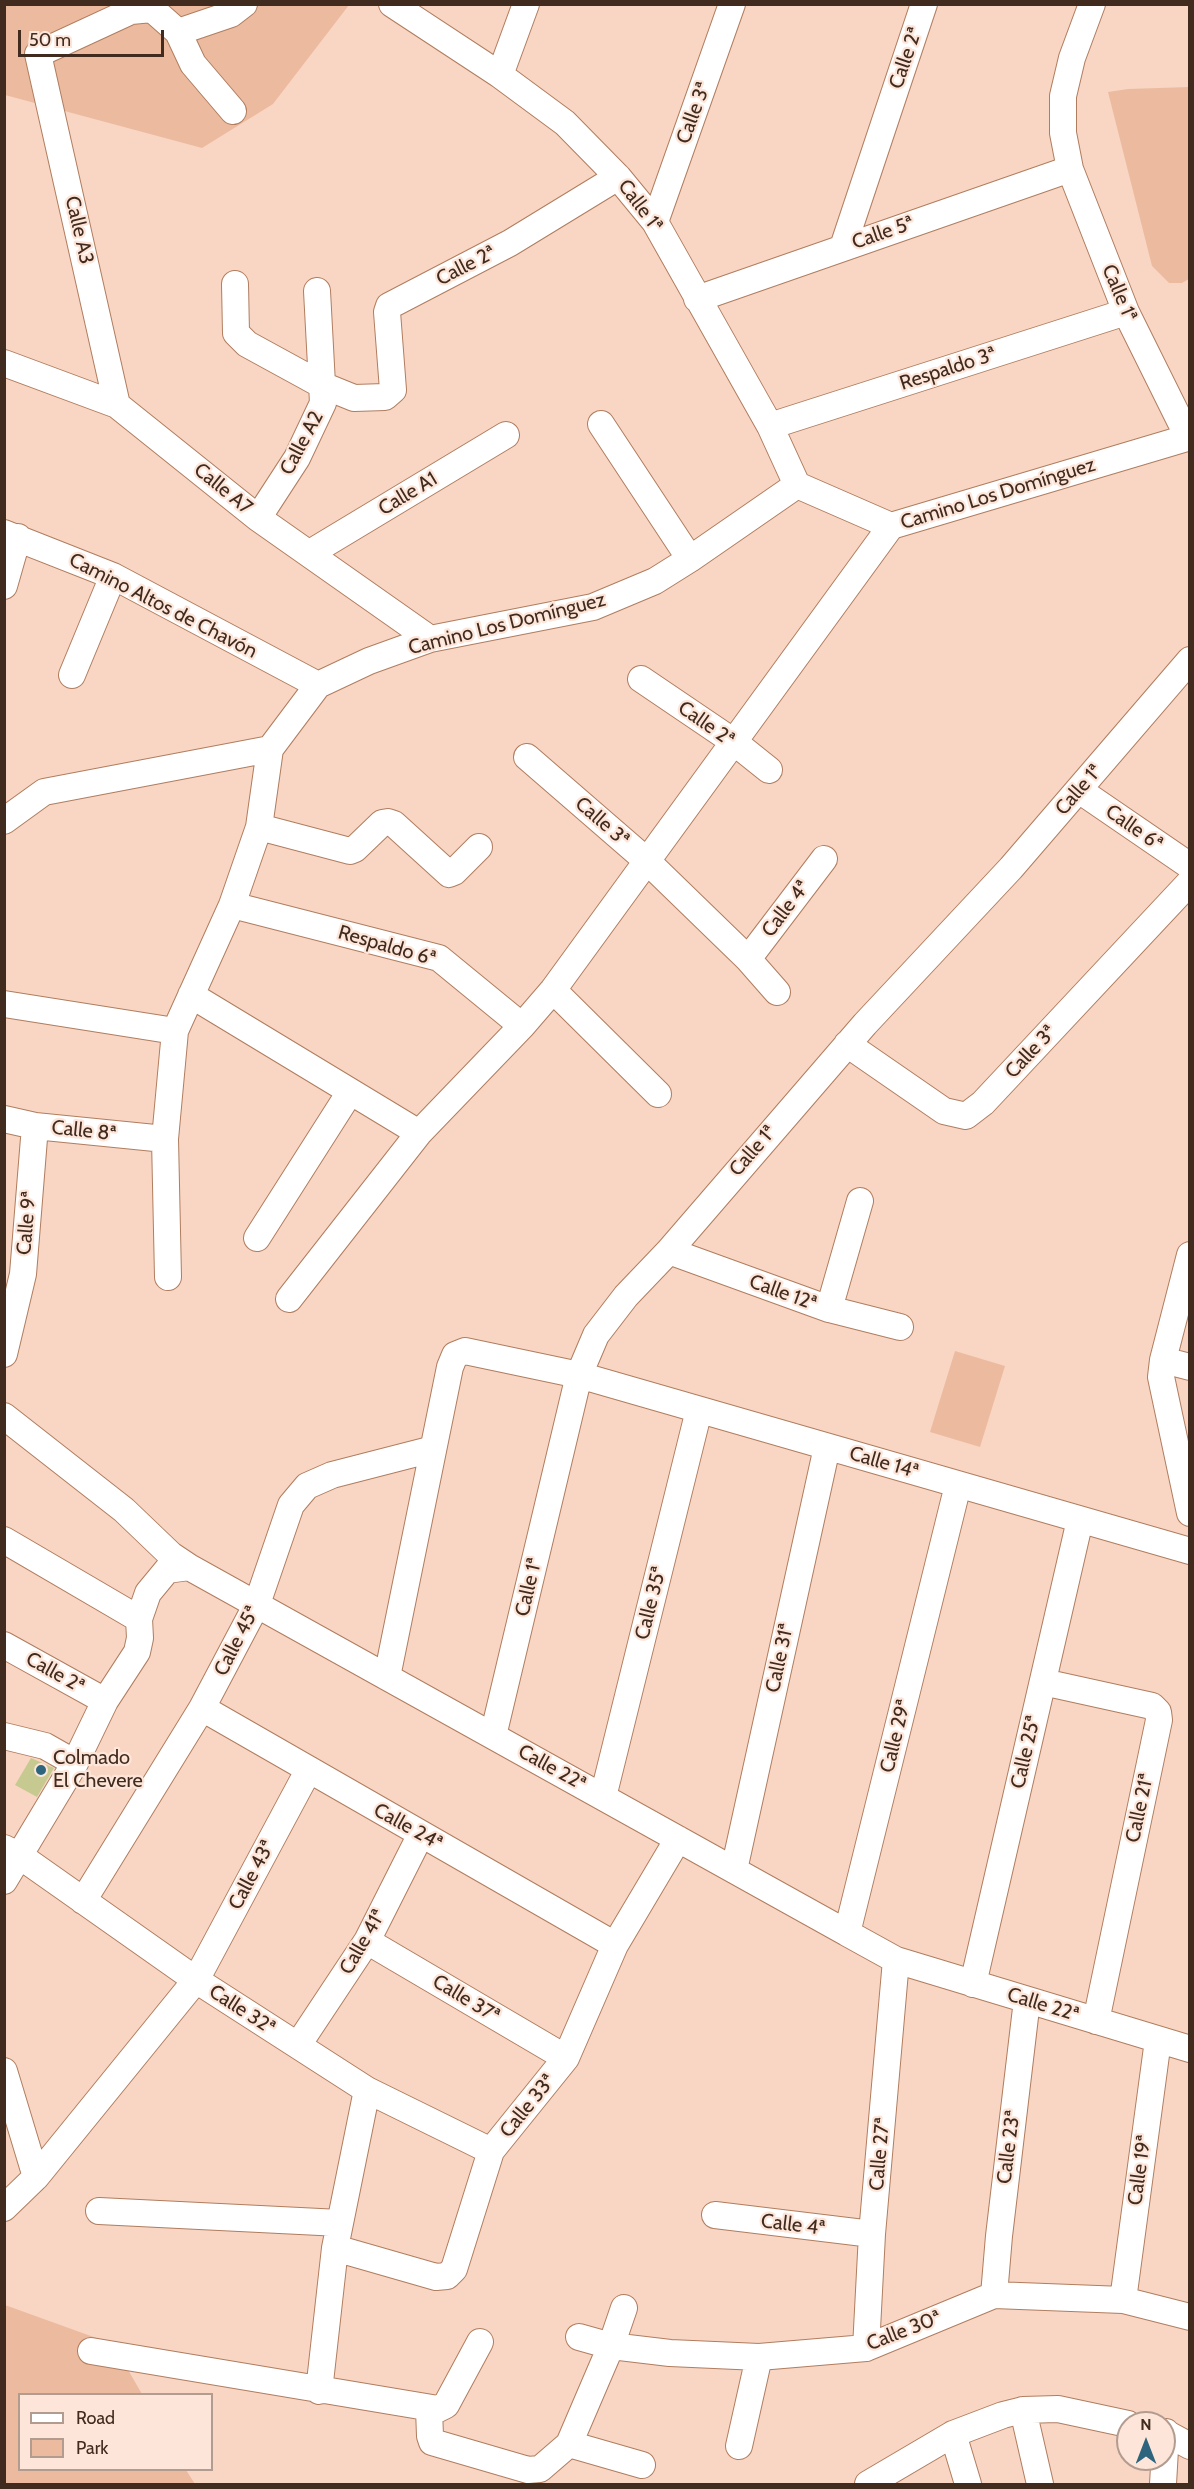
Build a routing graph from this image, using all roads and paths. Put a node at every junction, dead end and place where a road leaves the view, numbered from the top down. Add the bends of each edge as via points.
1 (244, 4) edge
2 (392, 4) edge
3 (526, 4) edge
4 (732, 4) edge
5 (924, 4) edge
6 (1092, 4) edge
7 (177, 32) junction
8 (500, 75) junction
9 (233, 111) dead end
10 (1070, 169) junction
11 (618, 177) junction
12 (655, 222) junction
13 (843, 247) junction
14 (235, 284) dead end
15 (317, 291) dead end
16 (697, 299) junction
17 (1126, 312) junction
18 (5, 360) edge
19 (322, 385) junction
20 (117, 405) junction
21 (601, 424) dead end
22 (770, 426) junction
23 (506, 435) dead end
24 (1189, 437) edge
25 (797, 485) junction
26 (258, 518) junction
27 (891, 526) junction
28 (11, 535) edge
29 (310, 553) junction
30 (690, 559) junction
31 (112, 576) junction
32 (4, 586) edge
33 (429, 639) junction
34 (1190, 660) edge
35 (72, 675) dead end
36 (641, 679) dead end
37 (318, 685) junction
38 (734, 742) junction
39 (270, 749) junction
40 (527, 757) dead end
41 (769, 770) dead end
42 (1079, 790) junction
43 (4, 821) edge
44 (259, 827) junction
45 (479, 847) dead end
46 (824, 859) dead end
47 (647, 861) junction
48 (1190, 866) edge
49 (1190, 882) edge
50 (232, 904) junction
51 (748, 959) junction
52 (553, 990) junction
53 (777, 992) dead end
54 (191, 995) junction
55 (4, 1004) edge
56 (522, 1026) junction
57 (175, 1031) junction
58 (847, 1044) junction
59 (350, 1092) junction
60 (658, 1094) dead end
61 (4, 1119) edge
62 (34, 1126) junction
63 (419, 1133) junction
64 (165, 1139) junction
65 (860, 1201) dead end
66 (257, 1238) dead end
67 (669, 1251) junction
68 (1190, 1255) edge
69 (168, 1277) dead end
70 (289, 1299) dead end
71 (829, 1309) junction
72 (900, 1327) dead end
73 (4, 1354) edge
74 (1163, 1360) junction
75 (1190, 1367) edge
76 (579, 1375) junction
77 (699, 1410) junction
78 (4, 1416) edge
79 (827, 1447) junction
80 (433, 1449) junction
81 (958, 1485) junction
82 (1190, 1513) edge
83 (1080, 1520) junction
84 (4, 1540) edge
85 (1190, 1551) edge
86 (189, 1567) junction
87 (257, 1604) junction
88 (139, 1618) junction
89 (4, 1646) edge
90 (387, 1677) junction
91 (1042, 1682) junction
92 (105, 1701) junction
93 (202, 1708) junction
94 (4, 1736) edge
95 (493, 1736) junction
96 (75, 1763) junction
97 (308, 1771) junction
98 (603, 1797) junction
99 (421, 1834) junction
100 (678, 1839) junction
101 (12, 1852) edge
102 (734, 1870) junction
103 (4, 1881) edge
104 (83, 1901) junction
105 (847, 1933) junction
106 (367, 1941) junction
107 (615, 1945) junction
108 (897, 1960) junction
109 (196, 1980) junction
110 (973, 1984) junction
111 (1027, 2000) junction
112 (1096, 2021) junction
113 (1158, 2040) junction
114 (298, 2045) junction
115 (1190, 2049) edge
116 (566, 2058) junction
117 (4, 2071) edge
118 (367, 2090) junction
119 (491, 2151) junction
120 (36, 2177) junction
121 (4, 2208) edge
122 (99, 2211) dead end
123 (715, 2216) dead end
124 (340, 2223) junction
125 (872, 2234) junction
126 (335, 2248) junction
127 (994, 2295) junction
128 (1123, 2300) junction
129 (624, 2308) dead end
130 (1190, 2317) edge
131 (579, 2337) dead end
132 (480, 2342) dead end
133 (611, 2346) junction
134 (866, 2348) junction
135 (91, 2351) dead end
136 (759, 2356) junction
137 (319, 2391) junction
138 (429, 2409) junction
139 (1023, 2410) junction
140 (1116, 2421) edge
141 (953, 2434) junction
142 (1176, 2438) edge
143 (569, 2444) junction
144 (739, 2446) dead end
145 (1190, 2446) edge
146 (642, 2465) dead end
147 (868, 2484) edge
148 (968, 2484) edge
149 (1040, 2484) edge

1 - 7 street via 231,14
2 - 8 street, Calle 1ª
3 - 8 street
4 - 12 street, Calle 3ª
5 - 13 street, Calle 2ª
6 - 10 street, Calle 1ª via 1072,58 1064,96 1063,133
7 - 9 street via 193,64
7 - 20 street, Calle A3 via 152,9 131,10 38,54
8 - 11 street, Calle 1ª via 565,123
10 - 13 street, Calle 5ª
10 - 17 street, Calle 1ª
11 - 12 street, Calle 1ª
11 - 19 street, Calle 2ª via 510,243 389,306 391,394 354,398
12 - 16 street, Calle 1ª
13 - 16 street, Calle 5ª
14 - 19 street via 236,333 247,344
15 - 19 street, Calle A2
16 - 22 street, Calle 1ª
17 - 22 street, Respaldo 3ª
17 - 24 street, Calle 1ª
18 - 20 street, Calle A7
19 - 26 street, Calle A2 via 323,404 297,458
20 - 26 street, Calle A7
21 - 30 street
22 - 25 street, Calle 1ª
23 - 29 street, Calle A1
24 - 27 street, Camino Los Domínguez
25 - 27 street, Camino Los Domínguez
25 - 30 street, Camino Los Domínguez
26 - 29 street, Calle A7
27 - 38 street
28 - 31 street, Camino Altos de Chavón
28 - 32 street
29 - 33 street, Calle A7
30 - 33 street, Camino Los Domínguez via 593,608
31 - 35 street
31 - 37 street, Camino Altos de Chavón
33 - 37 street, Camino Los Domínguez
34 - 42 street, Calle 1ª
36 - 38 street, Calle 2ª
37 - 39 street, Camino Los Domínguez
38 - 41 street, Calle 2ª
38 - 47 street
39 - 43 street via 44,792
39 - 44 street
40 - 47 street, Calle 3ª
42 - 48 street, Calle 6ª
42 - 58 street, Calle 1ª
44 - 45 street via 350,851 388,822 449,874
44 - 50 street
46 - 51 street, Calle 4ª
47 - 51 street, Calle 3ª
47 - 52 street
49 - 58 street, Calle 3ª via 983,1103 966,1116 944,1111
50 - 54 street
50 - 56 street, Respaldo 6ª via 439,958
51 - 53 street, Calle 3ª
52 - 56 street
52 - 60 street
54 - 57 street
54 - 59 street
55 - 57 street
56 - 63 street
57 - 64 street
58 - 67 street, Calle 1ª
59 - 63 street
59 - 66 street
61 - 62 street, Calle 8ª
62 - 64 street, Calle 8ª
62 - 73 street, Calle 9ª via 23,1274
63 - 70 street
64 - 69 street
65 - 71 street
67 - 71 street, Calle 12ª
67 - 76 street, Calle 1ª via 596,1335
68 - 74 street
71 - 72 street, Calle 12ª
74 - 75 street
74 - 82 street via 1161,1377
76 - 77 street, Calle 14ª
76 - 80 street, Calle 14ª via 465,1351 455,1354
76 - 95 street, Calle 1ª
77 - 79 street, Calle 14ª
77 - 98 street, Calle 35ª
78 - 86 street, Calle 22ª via 124,1510
79 - 81 street, Calle 14ª
79 - 102 street, Calle 31ª
80 - 87 street, Calle 45ª via 332,1475 307,1486 291,1505
80 - 90 street
81 - 83 street, Calle 14ª
81 - 105 street, Calle 29ª
83 - 85 street, Calle 14ª
83 - 91 street, Calle 25ª
84 - 88 street
86 - 87 street, Calle 22ª
86 - 88 street via 167,1570 148,1593
87 - 90 street, Calle 22ª
87 - 93 street, Calle 45ª
88 - 92 street via 137,1652
89 - 92 street, Calle 2ª
90 - 95 street, Calle 22ª
91 - 110 street, Calle 25ª
91 - 112 street, Calle 21ª via 1152,1706 1158,1712
92 - 96 street
93 - 97 street, Calle 24ª
93 - 104 street, Calle 45ª
94 - 96 street via 45,1746
95 - 98 street, Calle 22ª
96 - 101 street
97 - 99 street, Calle 24ª
97 - 109 street, Calle 43ª
98 - 100 street, Calle 22ª
99 - 106 street, Calle 41ª
99 - 107 street, Calle 24ª
100 - 102 street, Calle 22ª
100 - 107 street, Calle 33ª
101 - 103 street
101 - 104 street, Calle 32ª
102 - 105 street, Calle 22ª
104 - 109 street, Calle 32ª
105 - 108 street
106 - 114 street, Calle 41ª
106 - 116 street, Calle 37ª
107 - 116 street, Calle 33ª
108 - 110 street, Calle 22ª
108 - 125 street, Calle 27ª
109 - 114 street, Calle 32ª
109 - 120 street, Calle 43ª
110 - 111 street, Calle 22ª
111 - 112 street, Calle 22ª
111 - 127 street, Calle 23ª
112 - 113 street, Calle 22ª
113 - 115 street, Calle 22ª
113 - 128 street, Calle 19ª
114 - 118 street, Calle 32ª
116 - 119 street, Calle 33ª
117 - 120 street
118 - 119 street, Calle 32ª
118 - 124 street
119 - 126 street, Calle 33ª via 453,2269 447,2276 436,2277
120 - 121 street, Calle 43ª
122 - 124 street
123 - 125 street, Calle 4ª
124 - 126 street
125 - 134 street, Calle 27ª
126 - 137 street
127 - 128 street, Calle 30ª
127 - 134 street, Calle 30ª
128 - 130 street, Calle 30ª
129 - 133 street
131 - 133 street, Calle 30ª
132 - 138 street via 446,2405
133 - 136 street, Calle 30ª via 670,2353
133 - 143 street
134 - 136 street, Calle 30ª
135 - 137 street
136 - 144 street
137 - 138 street
138 - 143 street via 432,2442 528,2470 540,2469
139 - 140 street via 1058,2409
139 - 141 street
139 - 149 street
141 - 147 street
141 - 148 street
142 - 145 street
143 - 146 street

